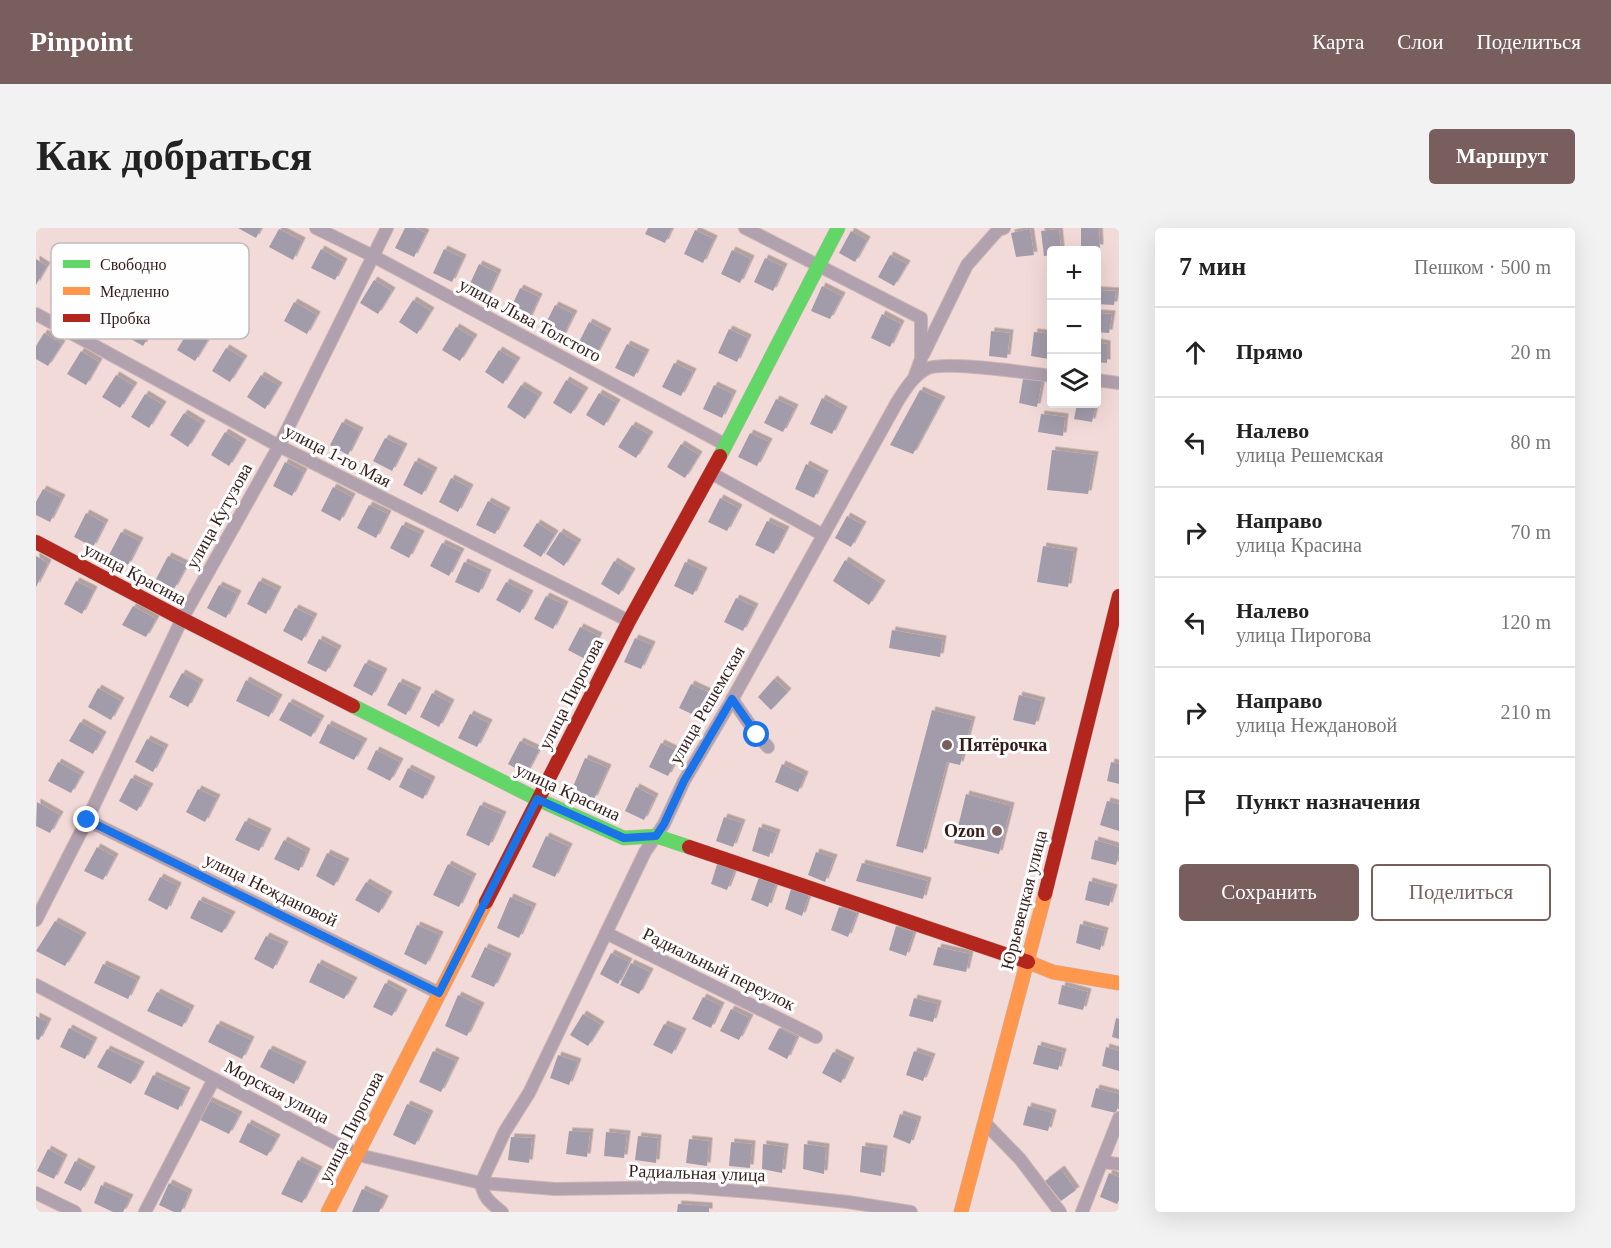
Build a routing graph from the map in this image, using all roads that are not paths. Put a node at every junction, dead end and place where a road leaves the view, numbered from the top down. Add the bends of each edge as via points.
1 (316, 228) edge
2 (387, 228) edge
3 (745, 228) edge
4 (838, 228) edge
5 (1004, 228) edge
6 (374, 256) junction
7 (818, 266) junction
8 (36, 314) edge
9 (51, 322) edge
10 (82, 339) edge
11 (921, 359) junction
12 (1047, 375) edge
13 (914, 378) junction
14 (1101, 380) edge
15 (1119, 382) edge
16 (726, 445) junction
17 (279, 446) junction
18 (711, 473) junction
19 (823, 535) junction
20 (36, 542) edge
21 (1119, 596) edge
22 (182, 619) junction
23 (629, 621) junction
24 (732, 699) junction
25 (768, 747) dead end
26 (537, 799) junction
27 (87, 820) junction
28 (656, 836) junction
29 (36, 920) edge
30 (606, 933) junction
31 (1028, 962) junction
32 (1119, 983) edge
33 (36, 985) edge
34 (439, 993) junction
35 (816, 1037) dead end
36 (214, 1079) junction
37 (1119, 1118) edge
38 (985, 1123) junction
39 (358, 1155) junction
40 (1102, 1161) junction
41 (1119, 1164) edge
42 (481, 1184) junction
43 (36, 1193) edge
44 (75, 1212) edge
45 (145, 1212) edge
46 (328, 1212) edge
47 (502, 1212) edge
48 (911, 1212) edge
49 (961, 1212) edge
50 (1060, 1212) edge
51 (1082, 1212) edge

1 - 6 street, улица Льва Толстого
2 - 6 street, улица Кутузова
3 - 7 street
4 - 7 street, улица Пирогова
5 - 11 street via 967,265
6 - 16 street, улица Льва Толстого
6 - 17 street, улица Кутузова
7 - 11 street via 921,318
7 - 16 street, улица Пирогова
8 - 9 street, улица 1-го Мая
10 - 17 street, улица 1-го Мая
11 - 13 street, улица Решемская
12 - 13 street via 945,365 927,368
13 - 19 street, улица Решемская
14 - 15 street
16 - 18 street, улица Пирогова
17 - 22 street, улица Кутузова
17 - 23 street, улица 1-го Мая
18 - 19 street
18 - 23 street, улица Пирогова
19 - 24 street, улица Решемская
20 - 22 street, улица Красина
21 - 31 street, Юрьевецкая улица
22 - 26 street, улица Красина
22 - 27 street, улица Кутузова
23 - 26 street, улица Пирогова
24 - 25 street
24 - 28 street, улица Решемская
26 - 28 street, улица Красина via 624,838
26 - 34 street, улица Пирогова
27 - 29 street, улица Кутузова
27 - 34 street, улица Неждановой
28 - 30 street, улица Решемская
28 - 31 street, улица Красина
30 - 35 street, Радиальный переулок
30 - 42 street, улица Решемская
31 - 32 street, улица Красина via 1053,972
31 - 38 street, Юрьевецкая улица
33 - 36 street, Морская улица
34 - 39 street, улица Пирогова
36 - 39 street, Морская улица
36 - 45 street
37 - 40 street
38 - 49 street, Юрьевецкая улица
38 - 50 street via 1020,1159
39 - 42 street, Морская улица
39 - 46 street, улица Пирогова
40 - 41 street
40 - 51 street
42 - 47 street via 483,1194
42 - 48 street, Радиальная улица via 555,1189 687,1187
43 - 44 street

